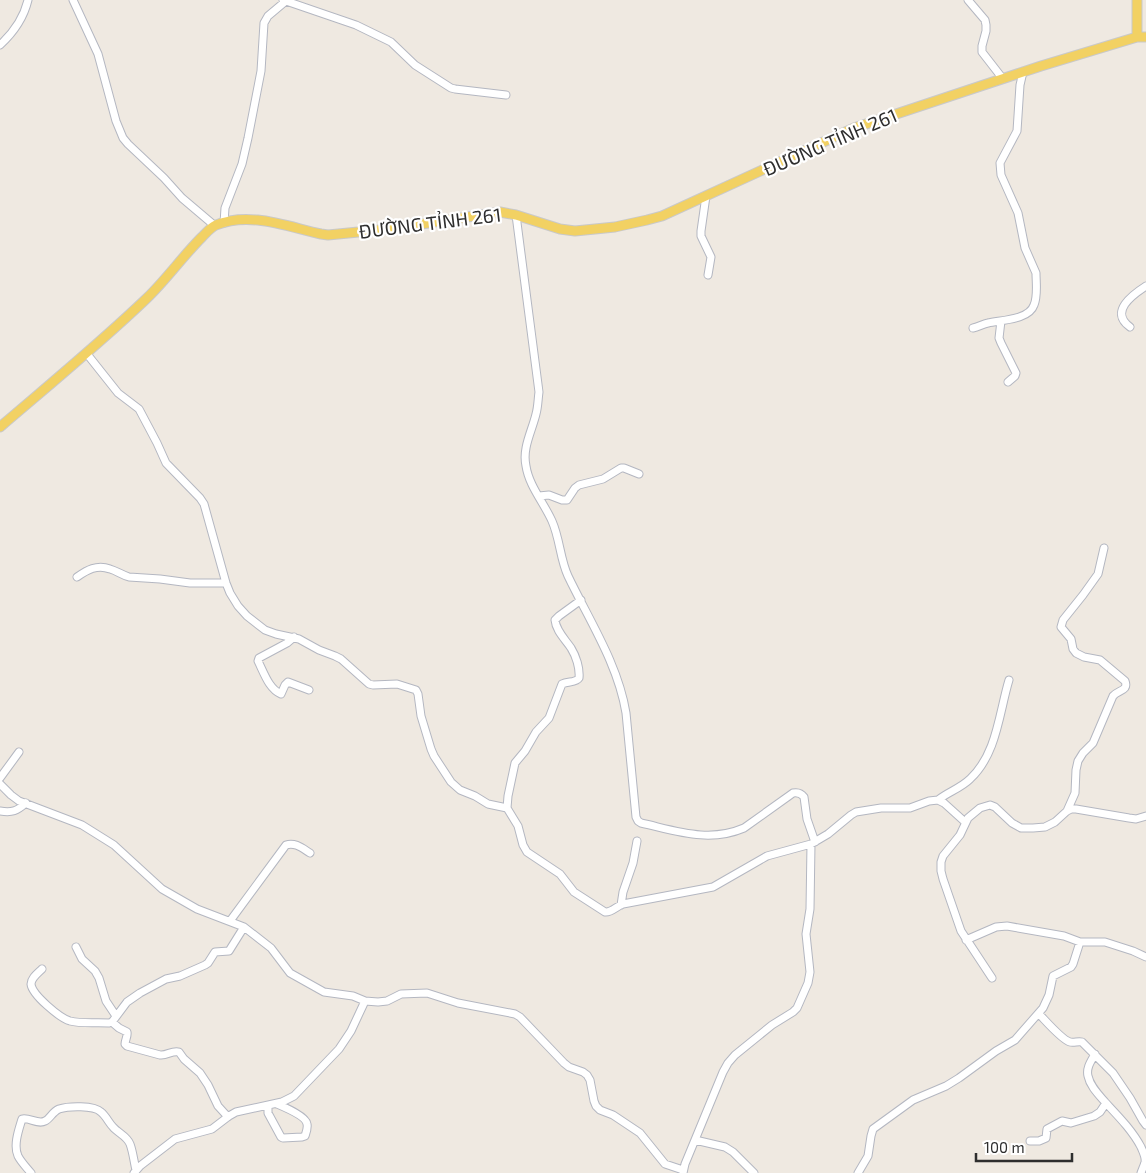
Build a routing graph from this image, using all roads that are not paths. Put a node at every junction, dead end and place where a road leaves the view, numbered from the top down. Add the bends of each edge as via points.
1 (28, 0) edge
2 (72, 0) edge
3 (285, 0) edge
4 (968, 0) edge
5 (1137, 0) edge
6 (1142, 37) edge
7 (0, 45) edge
8 (1023, 72) junction
9 (1003, 79) junction
10 (506, 95) dead end
11 (706, 196) junction
12 (516, 215) junction
13 (219, 224) junction
14 (708, 275) dead end
15 (1146, 286) edge
16 (1000, 321) junction
17 (1130, 327) dead end
18 (973, 328) dead end
19 (87, 354) junction
20 (1008, 382) dead end
21 (0, 427) edge
22 (638, 474) dead end
23 (539, 496) junction
24 (1104, 548) dead end
25 (77, 577) dead end
26 (226, 583) junction
27 (581, 600) junction
28 (294, 637) junction
29 (1009, 680) dead end
30 (310, 690) dead end
31 (19, 752) dead end
32 (0, 778) edge
33 (0, 784) edge
34 (938, 800) junction
35 (26, 803) junction
36 (507, 808) junction
37 (0, 811) edge
38 (1068, 811) junction
39 (1146, 816) edge
40 (965, 822) junction
41 (637, 841) dead end
42 (813, 843) junction
43 (310, 853) dead end
44 (621, 905) junction
45 (230, 921) junction
46 (244, 927) junction
47 (966, 940) junction
48 (1080, 942) junction
49 (76, 947) dead end
50 (1146, 957) edge
51 (42, 969) dead end
52 (992, 978) dead end
53 (365, 1001) junction
54 (1039, 1014) junction
55 (114, 1019) junction
56 (1095, 1054) junction
57 (1106, 1103) junction
58 (277, 1104) junction
59 (268, 1106) junction
60 (228, 1117) junction
61 (1146, 1125) edge
62 (695, 1140) junction
63 (1030, 1141) dead end
64 (683, 1171) edge
65 (135, 1172) edge
66 (31, 1173) edge
67 (754, 1173) edge
68 (858, 1173) edge
69 (1141, 1173) edge

1 - 7 street via 20,19
2 - 13 street via 98,54 123,138 182,198
3 - 10 street via 356,25 391,42 415,65 450,88
3 - 13 street via 264,23 261,71 250,129 242,164
4 - 9 street via 985,20 982,52
5 - 6 main road
6 - 8 main road, ĐƯỜNG TỈNH 261
8 - 9 main road, ĐƯỜNG TỈNH 261
8 - 16 street via 1017,131 999,169 1018,213 1025,248 1035,269 1035,303 1034,308 1015,319
9 - 11 main road, ĐƯỜNG TỈNH 261 via 854,128
11 - 12 main road, ĐƯỜNG TỈNH 261 via 655,218 615,227 567,230
11 - 14 street via 701,236 711,257
12 - 13 main road, ĐƯỜNG TỈNH 261 via 500,212 328,235 259,220
12 - 23 street via 539,392 526,465
13 - 19 main road via 191,248 148,298
15 - 17 street via 1127,301 1121,312
16 - 18 street
16 - 20 street via 1000,343 1016,373
19 - 21 main road
19 - 26 street via 118,393 139,409 166,463 204,504
22 - 23 street via 621,468 603,479 578,485 568,500
23 - 27 street via 552,520 568,574
24 - 38 street via 1098,574 1061,627 1071,639 1076,653 1100,660 1126,685 1114,694 1093,742 1078,761 1075,793
25 - 26 street via 94,567 104,567 129,577
26 - 28 street via 238,606 256,624 276,634
27 - 36 street via 555,620 575,656 579,678 562,684 551,715 515,763
27 - 42 street via 608,653 623,698 638,821 692,835 711,836 744,828 798,792 804,797
28 - 30 street via 258,661 269,684 279,694 288,682
28 - 36 street via 341,659 369,684 397,684 416,690 431,749 451,782 488,804
29 - 34 street via 993,741 983,762 969,780
31 - 32 street
33 - 35 street
34 - 40 street
34 - 42 street via 910,808 856,812
35 - 37 street via 16,811
35 - 45 street via 82,825 114,845 162,889 197,909
36 - 44 street via 518,826 524,849 560,874 574,892 605,912
38 - 39 street via 1076,809 1136,819
38 - 40 street via 1045,827 1021,828 995,807 985,805
40 - 47 street via 960,835 943,856 941,870
41 - 44 street
42 - 44 street via 767,856 713,887
42 - 62 street via 806,934 808,983 796,1009 735,1054 728,1063
43 - 45 street via 294,844 286,845
45 - 46 street
46 - 53 street via 271,948 290,973 324,992
46 - 55 street via 229,951 215,952 205,965 166,979 140,993
47 - 48 street via 996,927 1007,926
47 - 52 street
48 - 50 street via 1101,941
48 - 54 street via 1071,967 1052,976 1050,995
49 - 55 street via 99,978
51 - 55 street via 31,985 48,1007 62,1018 73,1022
53 - 58 street via 339,1049 294,1096
53 - 64 street via 382,1002 401,994 427,992 515,1014 564,1064 587,1075 600,1110 640,1133 665,1164
54 - 56 street via 1066,1040 1082,1042
54 - 68 street via 1014,1040 946,1086 913,1100 873,1129 868,1156
55 - 60 street via 128,1034 127,1046 160,1055 179,1052 200,1073 218,1106
56 - 57 street via 1088,1076
56 - 61 street via 1113,1073
57 - 63 street via 1094,1116 1059,1122 1047,1130 1046,1138
57 - 69 street via 1140,1146 1145,1157
58 - 59 street
58 - 59 street via 306,1122 305,1136 281,1137 268,1113
59 - 60 street via 236,1112
60 - 65 street via 212,1129 174,1139
62 - 64 street
62 - 67 street via 726,1147
65 - 66 street via 127,1139 101,1112 88,1107 63,1108 42,1122 22,1118 17,1154

